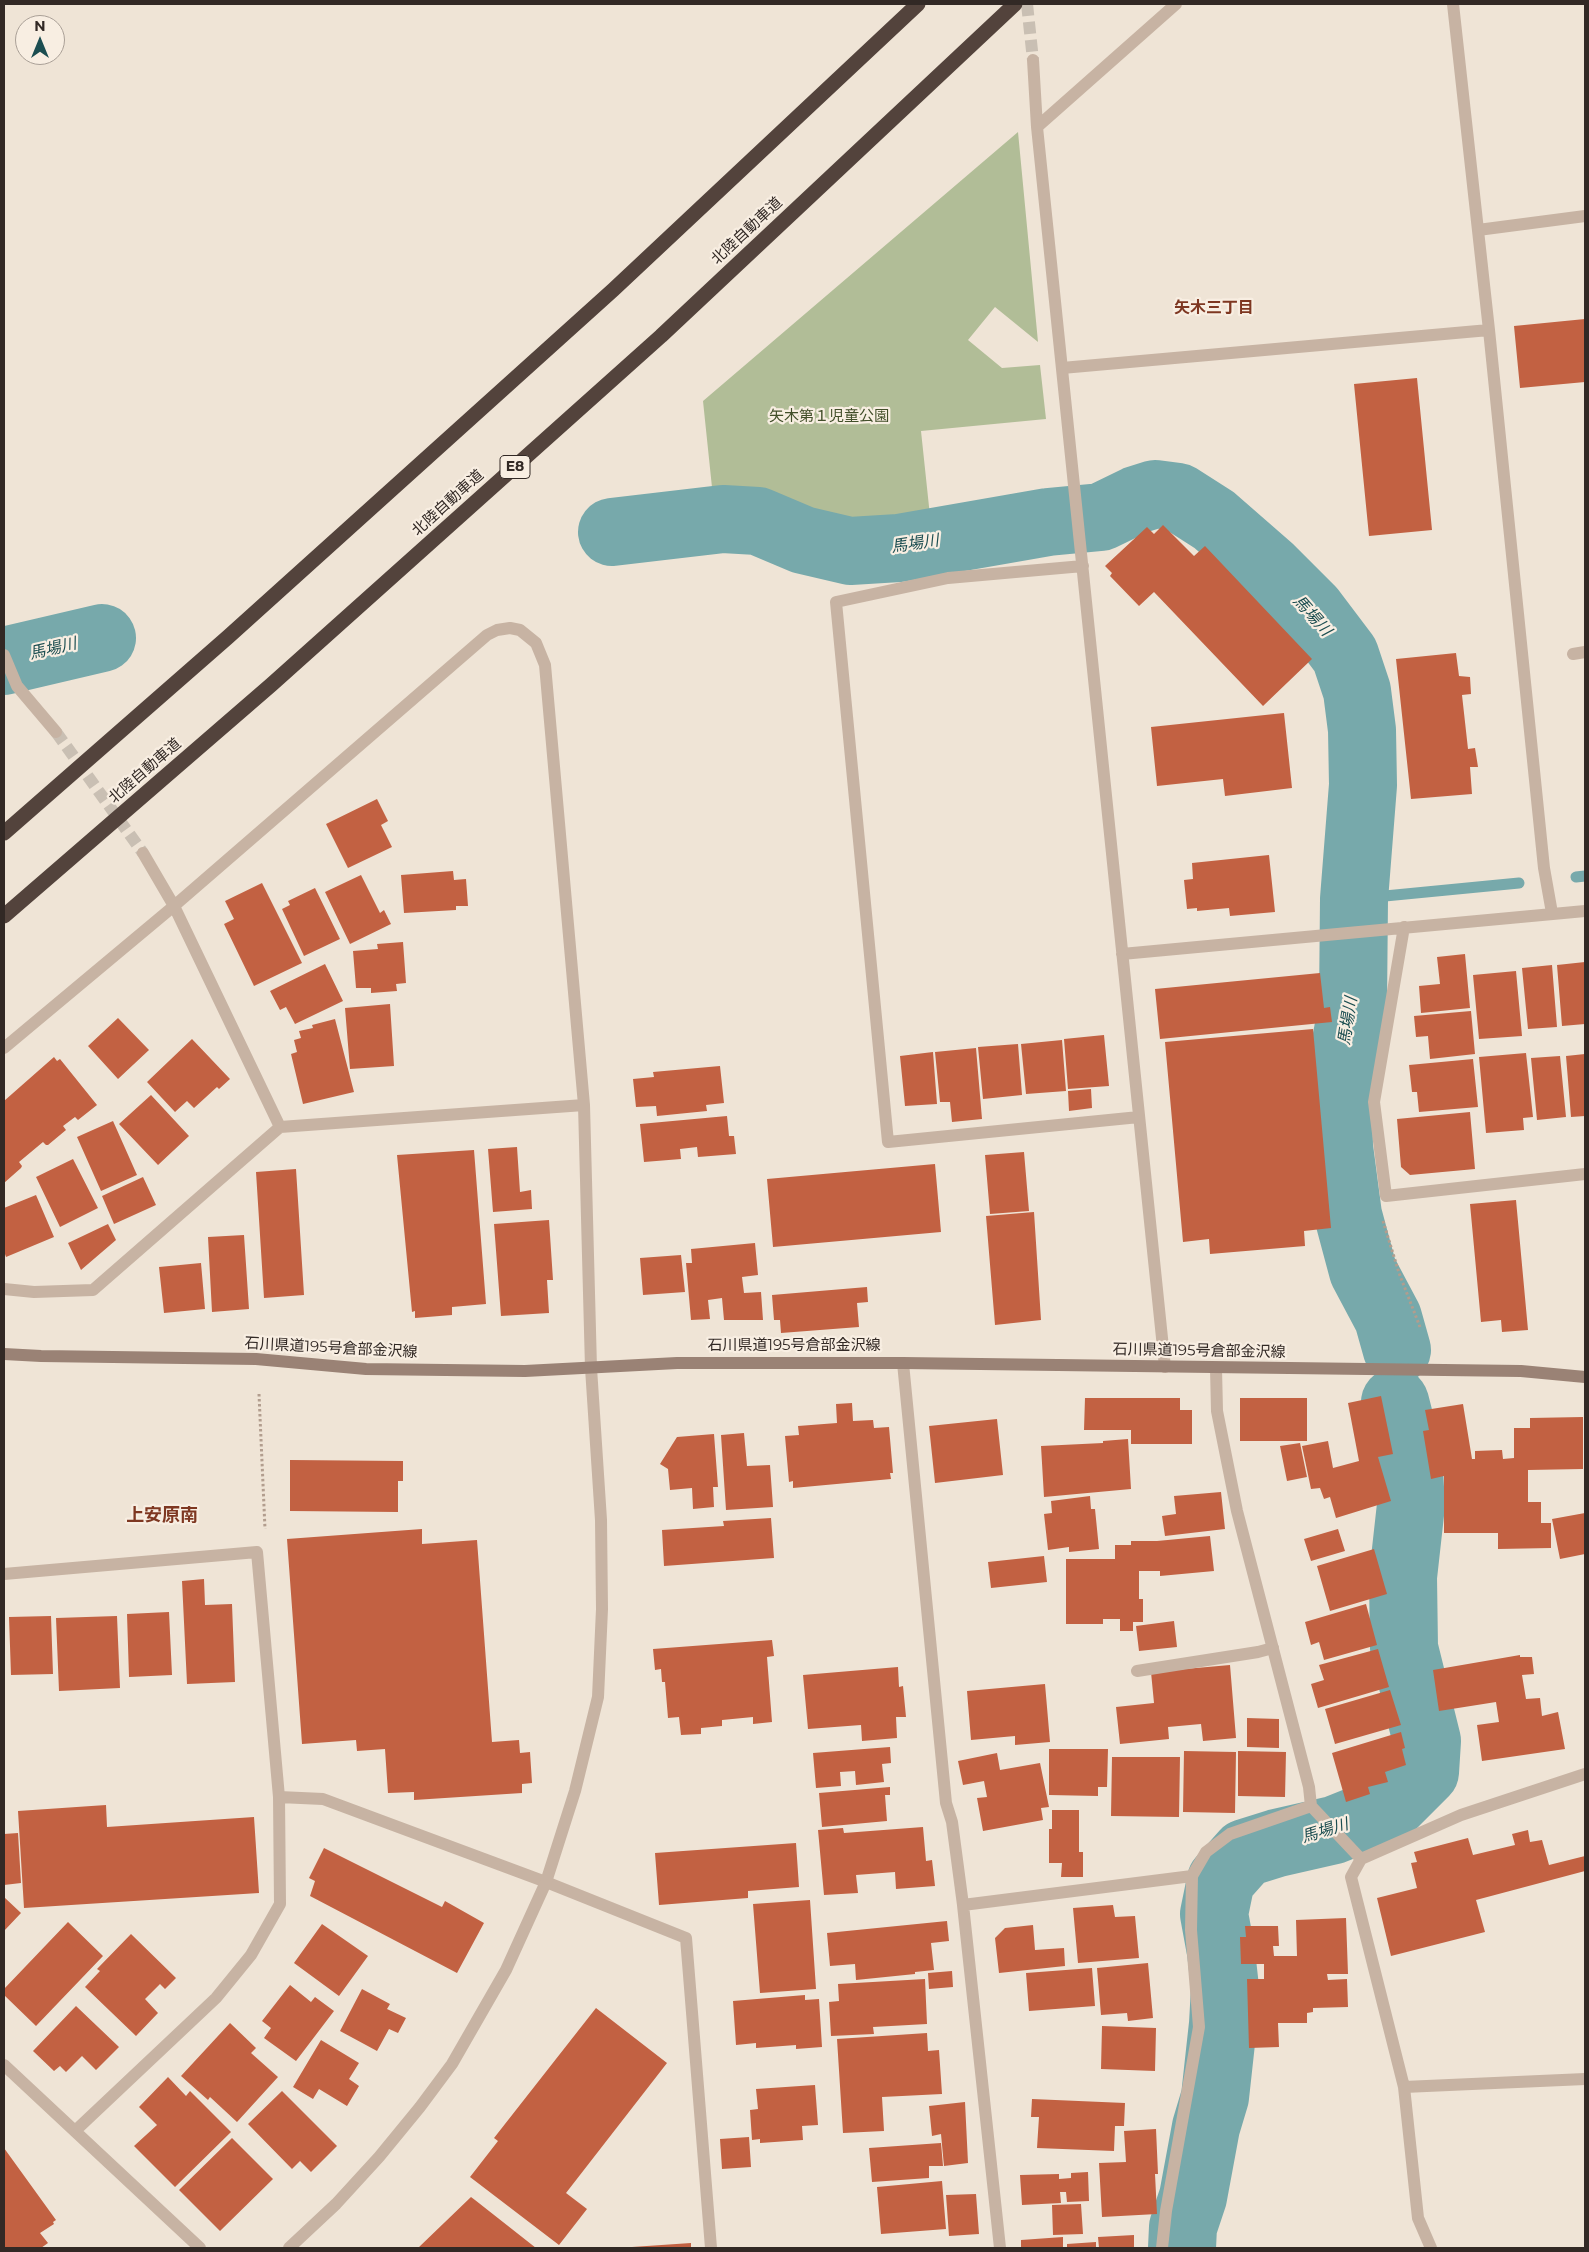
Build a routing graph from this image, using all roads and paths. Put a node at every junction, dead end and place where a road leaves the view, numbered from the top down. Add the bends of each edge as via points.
1 (918, 4) edge
2 (1015, 4) edge
3 (1176, 4) edge
4 (1453, 4) edge
5 (1033, 60) tunnel mouth
6 (1037, 127) junction
7 (1585, 216) edge
8 (1478, 230) junction
9 (1489, 330) junction
10 (1062, 368) junction
11 (1083, 566) junction
12 (4, 655) edge
13 (56, 732) tunnel mouth
14 (4, 833) edge
15 (142, 853) tunnel mouth
16 (174, 906) junction
17 (1585, 911) edge
18 (1552, 913) junction
19 (4, 916) edge
20 (1404, 927) junction
21 (1122, 954) junction
22 (4, 1048) edge
23 (584, 1105) junction
24 (1139, 1117) junction
25 (280, 1127) junction
26 (1585, 1174) edge
27 (1386, 1196) junction
28 (4, 1289) edge
29 (1420, 1327) dead end
30 (4, 1354) edge
31 (903, 1363) junction
32 (1165, 1367) junction
33 (591, 1368) junction
34 (1216, 1368) junction
35 (1585, 1377) edge
36 (259, 1394) dead end
37 (257, 1552) junction
38 (4, 1574) edge
39 (1273, 1648) junction
40 (1137, 1671) dead end
41 (1585, 1774) edge
42 (278, 1797) junction
43 (1314, 1810) junction
44 (1361, 1859) junction
45 (1192, 1876) junction
46 (546, 1882) junction
47 (963, 1905) junction
48 (4, 2065) edge
49 (1585, 2079) edge
50 (1404, 2088) junction
51 (75, 2131) junction
52 (200, 2248) edge
53 (289, 2248) edge
54 (711, 2248) edge
55 (1000, 2248) edge
56 (1162, 2248) edge
57 (1431, 2248) edge

1 - 14 highway via 613,290 228,637
2 - 19 highway, 北陸自動車道 / E8 via 646,350 272,685
3 - 6 street
4 - 8 street
5 - 6 street
6 - 10 street
7 - 8 street
8 - 9 street
9 - 10 street
9 - 18 street via 1544,868
10 - 11 street
11 - 21 street
11 - 24 street via 948,578 836,602 888,1142
12 - 13 street via 17,686
15 - 16 street
16 - 22 street
16 - 23 street via 486,635 510,628 520,630 536,643 545,665
16 - 25 street
17 - 18 street
18 - 20 street
20 - 21 street
20 - 27 street via 1374,1102
21 - 24 street
23 - 25 street
23 - 33 street
24 - 32 street
25 - 28 street via 93,1290 34,1292
26 - 27 street
27 - 29 path via 1381,1214 1399,1274
30 - 33 main road, 石川県道195号倉部金沢線 via 256,1359 366,1369 525,1371
31 - 32 main road, 石川県道195号倉部金沢線
31 - 33 main road, 石川県道195号倉部金沢線 via 677,1363
31 - 47 street via 946,1804 952,1822
32 - 34 main road, 石川県道195号倉部金沢線
33 - 46 street via 601,1520 602,1609 598,1697 575,1791
34 - 35 main road, 石川県道195号倉部金沢線 via 1521,1372
34 - 39 street via 1217,1411 1237,1511
36 - 37 path via 265,1536
37 - 38 street
37 - 42 street
39 - 40 street
39 - 43 street
41 - 44 street via 1461,1815
42 - 46 street via 323,1799
42 - 51 street via 280,1904 251,1955 216,1998
43 - 44 street
43 - 45 street via 1224,1838 1206,1852
44 - 50 street via 1351,1877
45 - 47 street
45 - 56 street via 1191,1930 1199,2027
46 - 53 street via 506,1970 452,2064 379,2157
46 - 54 street via 686,1938
47 - 55 street
48 - 51 street
49 - 50 street
50 - 57 street via 1418,2218
51 - 52 street

